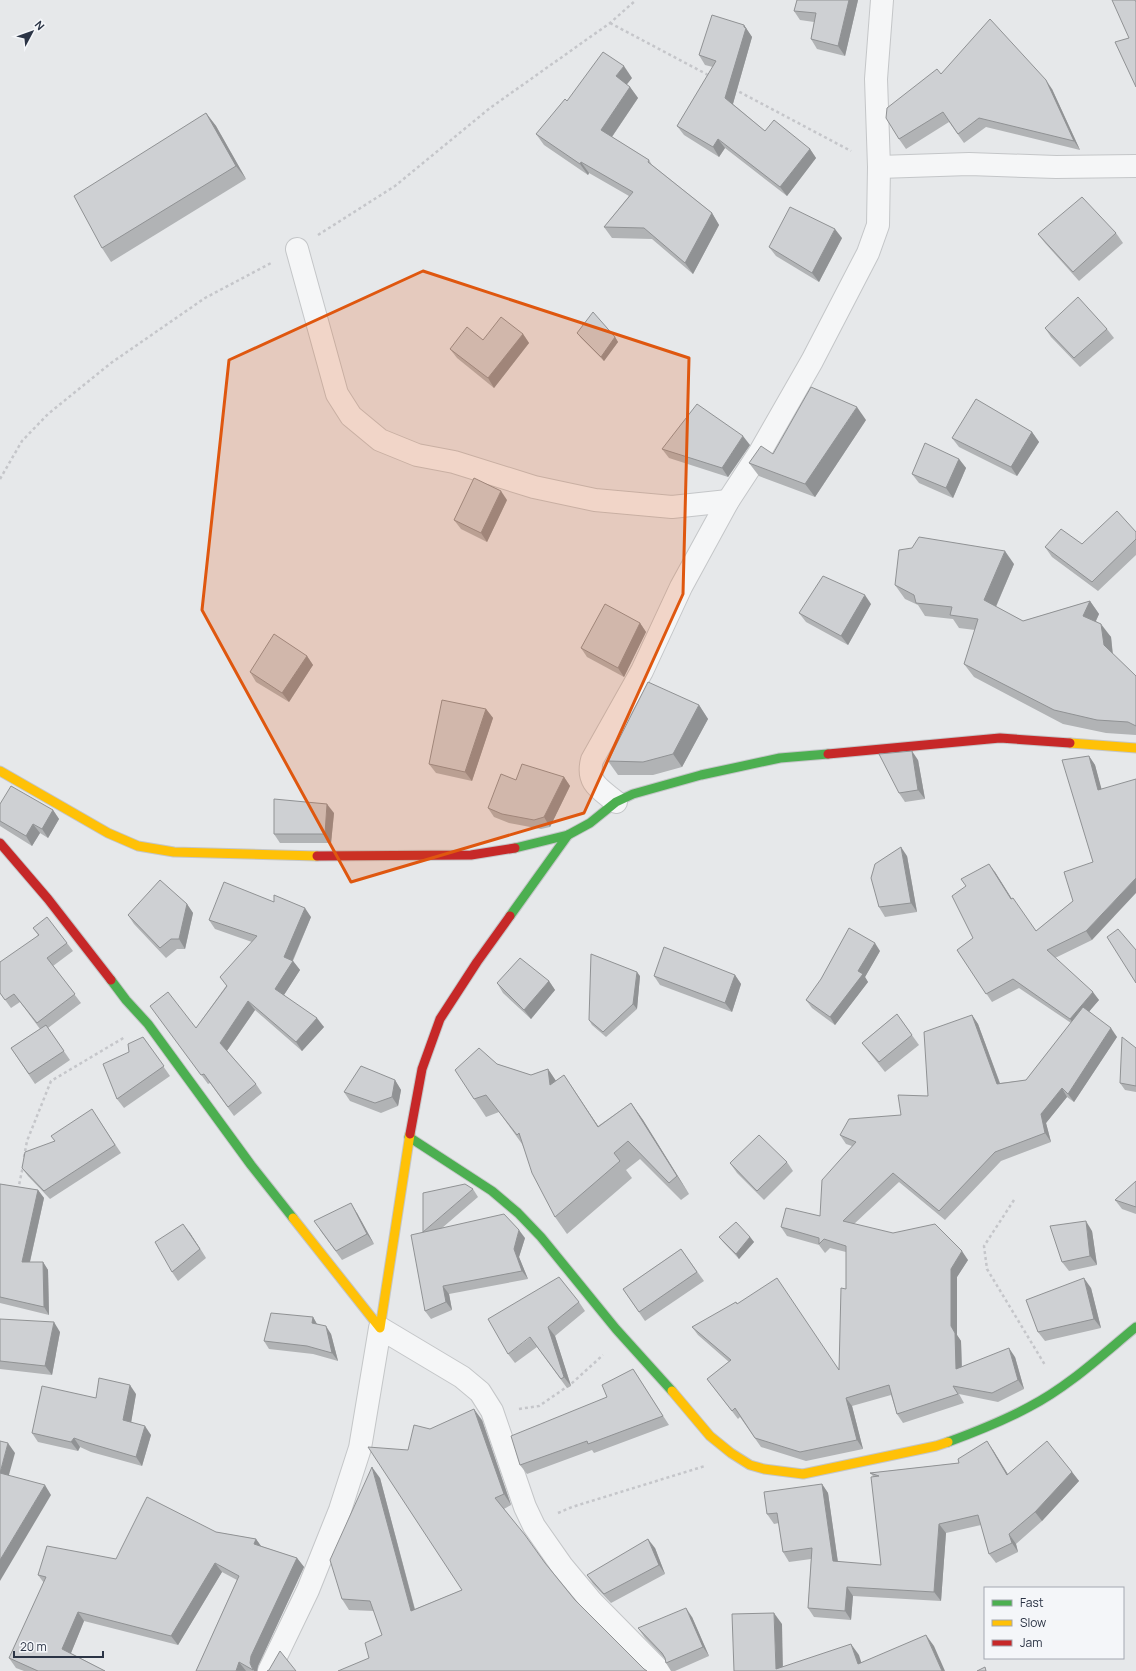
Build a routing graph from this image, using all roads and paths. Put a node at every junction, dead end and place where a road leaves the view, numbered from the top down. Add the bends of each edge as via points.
1 (882, 0) edge
2 (610, 23) dead end
3 (714, 78) edge
4 (727, 85) edge
5 (879, 166) junction
6 (1136, 166) edge
7 (297, 249) dead end
8 (728, 501) junction
9 (1136, 748) edge
10 (0, 771) edge
11 (616, 802) junction
12 (568, 835) junction
13 (0, 843) edge
14 (148, 1024) junction
15 (409, 1137) junction
16 (17, 1194) edge
17 (1014, 1200) dead end
18 (1136, 1327) edge
19 (380, 1328) junction
20 (623, 1337) junction
21 (1059, 1387) junction
22 (492, 1411) junction
23 (736, 1456) junction
24 (533, 1524) junction
25 (268, 1671) edge
26 (660, 1671) edge

1 - 5 street via 876,79
2 - 3 path
4 - 5 path
5 - 6 street
5 - 8 street via 878,225 868,253 809,368
7 - 8 street via 337,394 351,416 380,440 417,455 454,462 534,486 595,500 672,507
8 - 11 street via 681,586 642,671 592,760 589,770 594,782
9 - 11 street via 1000,738 780,758 701,775 633,794
10 - 12 street via 108,833 138,846 174,852 281,856 471,855 518,848
11 - 12 street via 590,823
12 - 15 street via 477,962 440,1019 422,1069
13 - 14 street
14 - 16 path via 51,1081 27,1141
14 - 19 street via 250,1165
15 - 19 street
15 - 20 street via 492,1191 518,1213 541,1237
17 - 21 path via 984,1246 987,1268
18 - 21 street
19 - 22 street via 468,1381 480,1392
19 - 25 street via 360,1448 340,1510 308,1590
20 - 22 path via 571,1384 539,1406
20 - 23 street via 710,1436
21 - 23 street via 1030,1407 988,1427 936,1446 878,1459 803,1474 764,1469
22 - 24 street
23 - 24 path via 572,1507
24 - 26 street via 562,1566 592,1602

